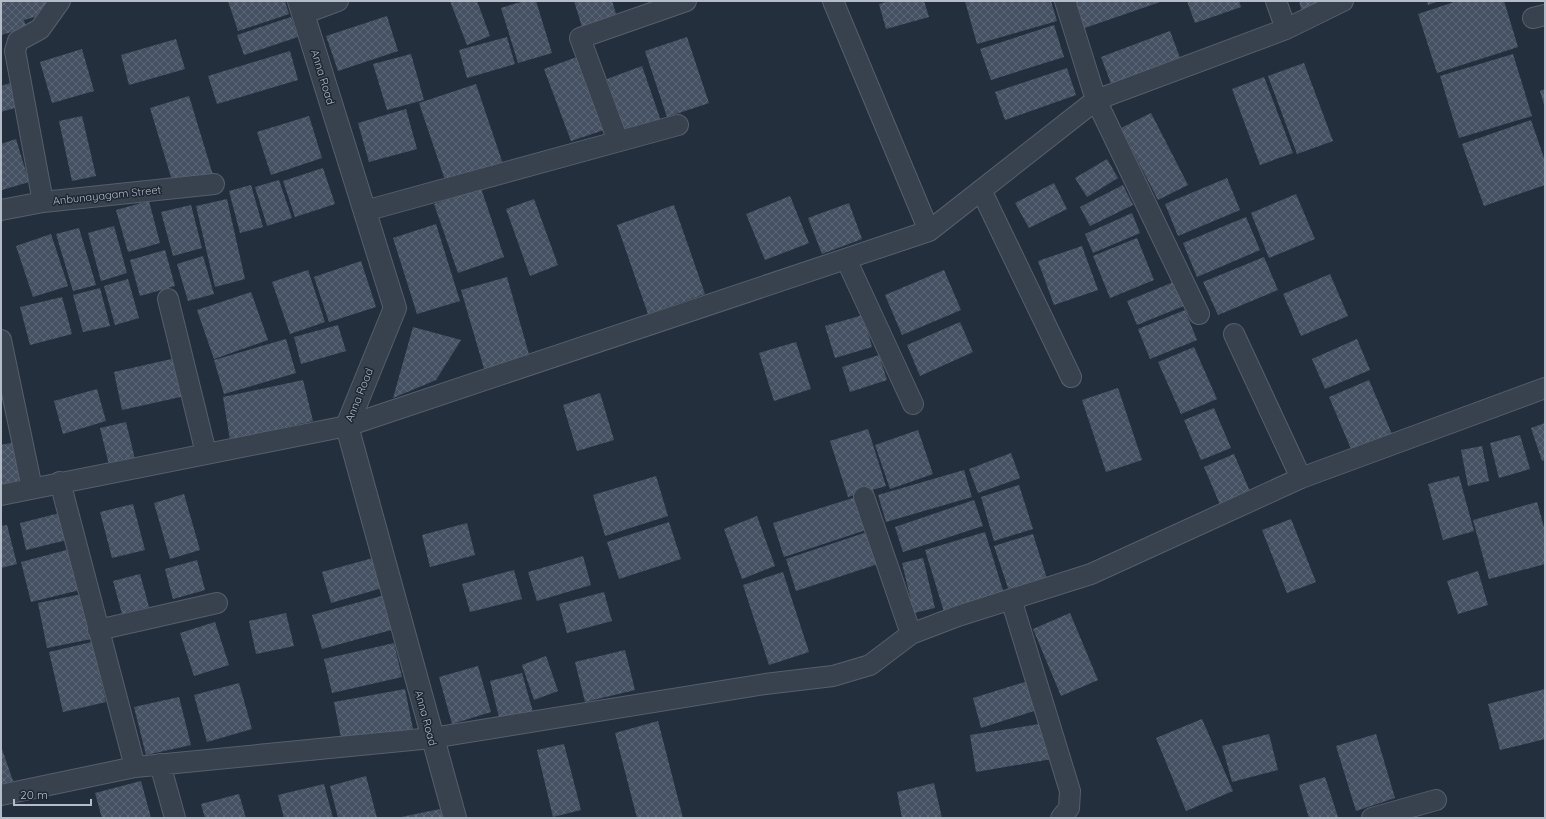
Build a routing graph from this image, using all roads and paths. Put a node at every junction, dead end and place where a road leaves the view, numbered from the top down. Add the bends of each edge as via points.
1 (60, 1) edge
2 (338, 1) edge
3 (686, 1) edge
4 (833, 1) edge
5 (1065, 1) edge
6 (1276, 1) edge
7 (1343, 1) edge
8 (301, 7) edge
9 (1286, 29) junction
10 (1096, 100) junction
11 (678, 125) dead end
12 (618, 142) junction
13 (214, 184) dead end
14 (981, 190) junction
15 (43, 202) junction
16 (1, 210) edge
17 (365, 211) junction
18 (929, 231) junction
19 (846, 259) junction
20 (168, 299) dead end
21 (1199, 314) dead end
22 (1234, 334) dead end
23 (1, 340) edge
24 (1071, 377) dead end
25 (1545, 388) edge
26 (913, 404) dead end
27 (347, 426) junction
28 (206, 453) junction
29 (1301, 478) junction
30 (60, 482) junction
31 (32, 488) junction
32 (1, 494) edge
33 (864, 496) dead end
34 (1011, 599) junction
35 (217, 603) dead end
36 (98, 630) junction
37 (911, 634) junction
38 (432, 738) junction
39 (160, 764) junction
40 (135, 767) junction
41 (1, 795) edge
42 (1436, 800) dead end
43 (175, 818) edge
44 (455, 818) edge
45 (1061, 818) edge
46 (1372, 818) edge

1 - 15 street via 40,29 18,41 15,51
2 - 8 street
3 - 12 street via 580,38
4 - 18 street
5 - 10 street
6 - 9 street
7 - 9 street
8 - 17 street, Anna Road
9 - 10 street
10 - 14 street
10 - 21 street
11 - 12 street
12 - 17 street
13 - 15 street, Anbunayagam Street
14 - 18 street
14 - 24 street
15 - 16 street, Anbunayagam Street
17 - 27 street, Anna Road via 395,308
18 - 19 street
19 - 26 street
19 - 27 street
20 - 28 street
22 - 29 street
23 - 31 street
25 - 29 street
27 - 28 street
27 - 38 street, Anna Road
28 - 30 street
29 - 34 street via 1091,574
30 - 31 street
30 - 36 street
31 - 32 street
33 - 37 street
34 - 37 street
34 - 45 street via 1070,791 1069,808
35 - 36 street
36 - 40 street
37 - 38 street via 870,665 833,676 757,685
38 - 39 street
38 - 44 street, Anna Road
39 - 40 street
39 - 43 street
40 - 41 street
42 - 46 street

